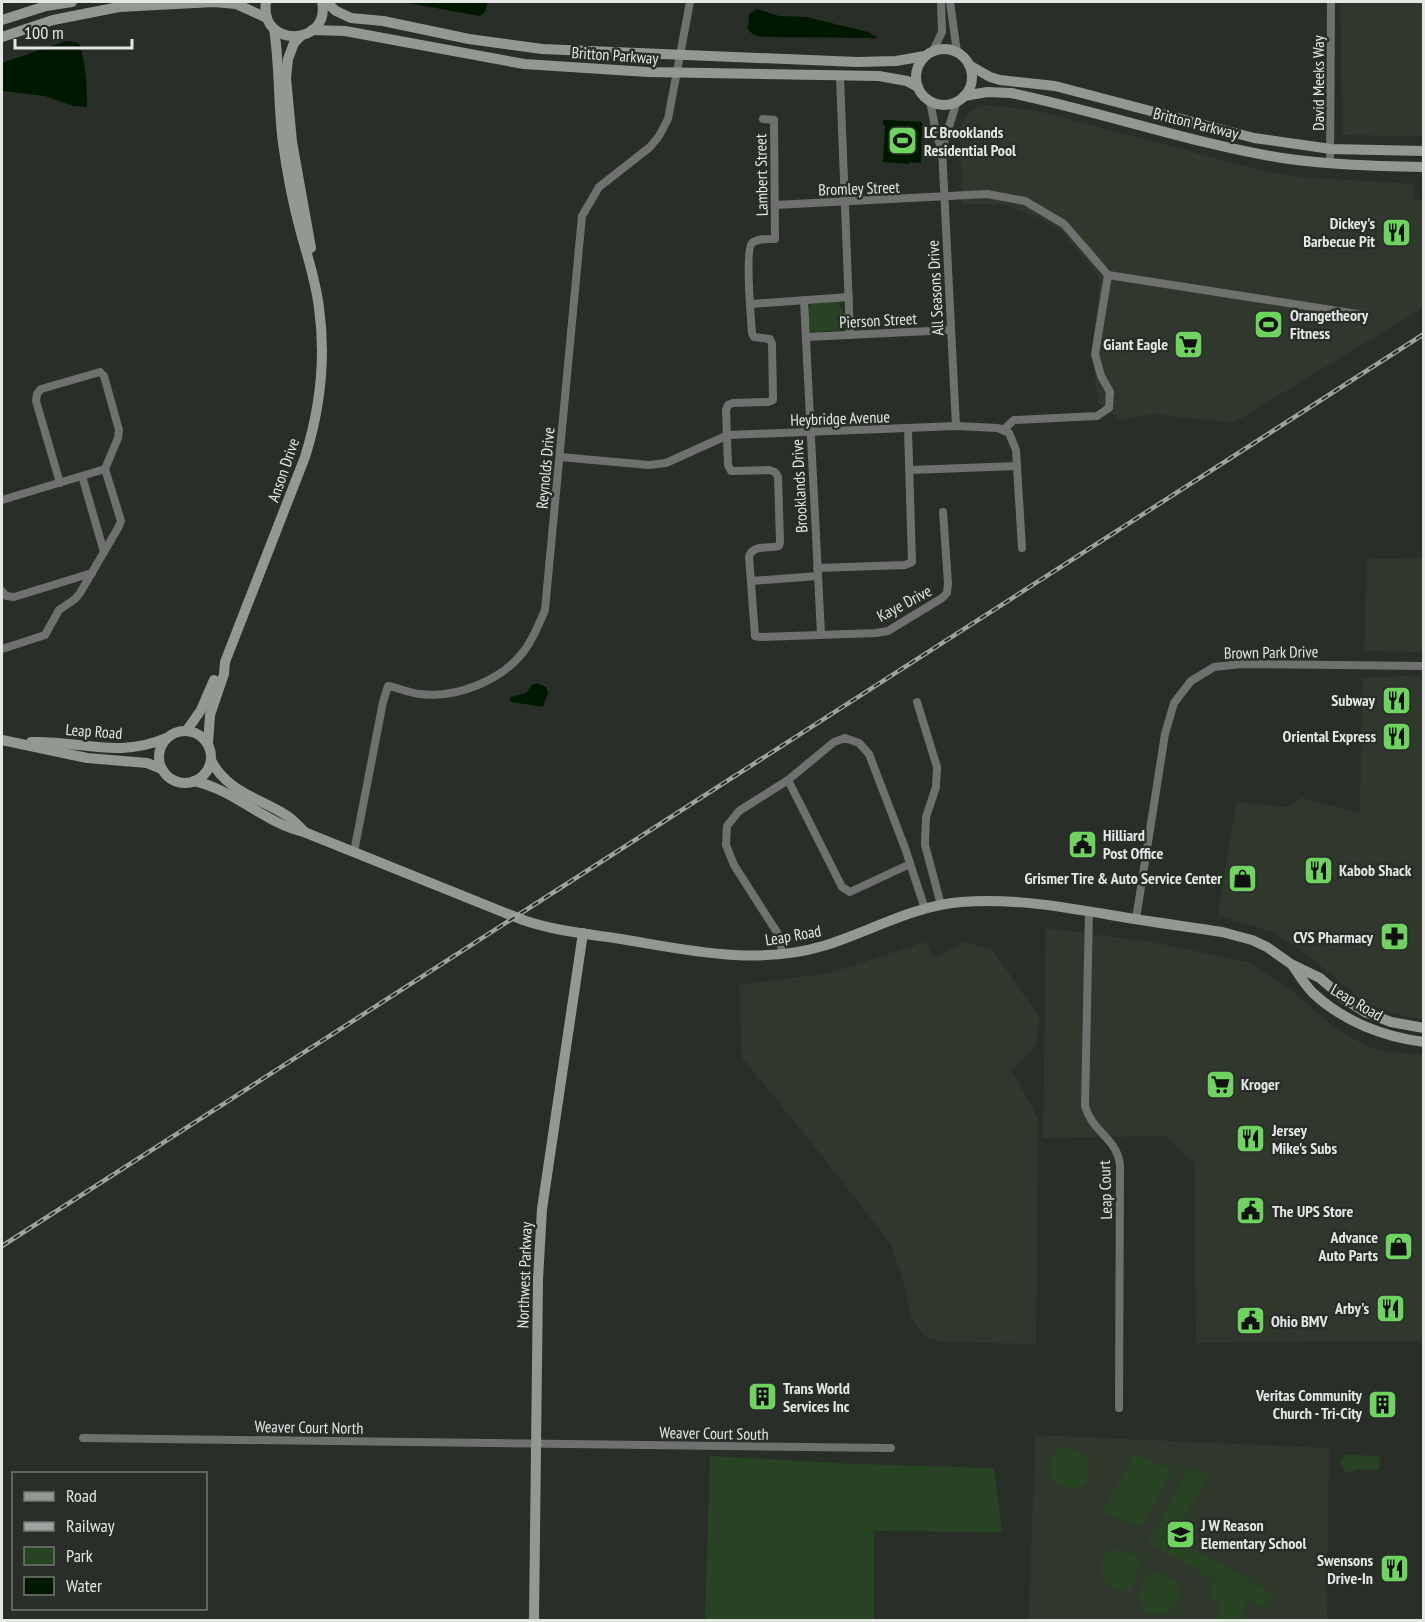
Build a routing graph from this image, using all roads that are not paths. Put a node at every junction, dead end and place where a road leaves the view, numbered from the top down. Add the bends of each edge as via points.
1 (72, 2) edge
2 (266, 2) edge
3 (324, 2) edge
4 (690, 2) edge
5 (941, 2) edge
6 (950, 2) edge
7 (1332, 2) edge
8 (267, 18) junction
9 (2, 20) edge
10 (274, 29) junction
11 (312, 30) junction
12 (301, 36) junction
13 (2, 37) edge
14 (957, 52) junction
15 (929, 53) junction
16 (680, 55) junction
17 (969, 65) junction
18 (676, 73) junction
19 (840, 77) junction
20 (918, 87) junction
21 (960, 98) junction
22 (930, 101) junction
23 (764, 119) dead end
24 (942, 149) junction
25 (1331, 149) junction
26 (1424, 151) edge
27 (1330, 164) junction
28 (1424, 167) edge
29 (944, 198) junction
30 (845, 202) junction
31 (775, 205) junction
32 (1108, 275) junction
33 (314, 278) junction
34 (849, 297) junction
35 (804, 300) junction
36 (750, 304) junction
37 (1364, 315) dead end
38 (951, 330) junction
39 (850, 335) junction
40 (806, 337) junction
41 (956, 426) junction
42 (908, 429) junction
43 (1003, 430) junction
44 (809, 432) junction
45 (728, 435) junction
46 (560, 457) junction
47 (1017, 466) junction
48 (105, 469) junction
49 (910, 470) junction
50 (82, 476) junction
51 (60, 483) junction
52 (2, 500) edge
53 (943, 512) dead end
54 (1022, 548) dead end
55 (104, 552) junction
56 (817, 572) junction
57 (92, 573) junction
58 (751, 581) junction
59 (2, 591) edge
60 (821, 634) junction
61 (754, 636) joint
62 (2, 650) edge
63 (225, 662) junction
64 (1424, 666) edge
65 (917, 702) dead end
66 (187, 730) junction
67 (166, 738) junction
68 (2, 740) edge
69 (18, 743) junction
70 (208, 744) junction
71 (211, 760) junction
72 (162, 769) junction
73 (788, 780) junction
74 (194, 781) junction
75 (304, 832) junction
76 (354, 852) junction
77 (910, 864) junction
78 (941, 905) junction
79 (925, 909) junction
80 (1089, 911) junction
81 (1136, 919) junction
82 (583, 933) junction
83 (782, 954) junction
84 (1291, 964) junction
85 (1424, 1028) edge
86 (1424, 1042) edge
87 (1119, 1408) dead end
88 (83, 1438) dead end
89 (536, 1444) junction
90 (891, 1448) dead end
91 (534, 1620) edge

1 - 9 street
2 - 8 street
3 - 11 street via 322,15
3 - 16 street, Britton Parkway via 351,18 469,39 543,49
4 - 16 street, Reynolds Drive
5 - 15 street via 942,32
6 - 14 street
7 - 25 street, David Meeks Way
8 - 10 street
8 - 13 street via 236,4 214,2 120,7 53,20
10 - 12 street via 286,36
10 - 33 street, Anson Drive via 283,143
11 - 12 street
11 - 18 street, Britton Parkway via 345,31 524,64
12 - 33 street, Anson Drive via 288,59 287,99
14 - 15 street via 941,49
14 - 17 street
15 - 16 street, Britton Parkway via 896,61 857,62
15 - 20 street via 920,61
16 - 18 street, Reynolds Drive
17 - 21 street via 971,81
17 - 25 street, Britton Parkway via 1000,80 1055,86 1254,138
18 - 19 street, Britton Parkway
18 - 46 street, Reynolds Drive via 668,119 659,136 638,158 599,187 582,216
19 - 20 street, Britton Parkway via 891,77
19 - 30 street
20 - 22 street
21 - 22 street via 939,104
21 - 24 street, All Seasons Drive
21 - 27 street, Britton Parkway via 987,92 1011,93 1230,148
22 - 24 street, All Seasons Drive
23 - 31 street, Lambert Street via 774,120
24 - 29 street, All Seasons Drive
25 - 26 street, Britton Parkway
25 - 27 street, David Meeks Way
27 - 28 street, Britton Parkway
29 - 30 street, Bromley Street
29 - 32 street, Bromley Street via 987,194 1025,201 1064,224
29 - 38 street, All Seasons Drive
30 - 31 street, Bromley Street
30 - 34 street
31 - 36 street, Lambert Street via 775,239 756,241 749,248
32 - 37 street
32 - 43 street via 1095,354 1110,392 1109,408 1097,416 1014,420
33 - 63 street, Anson Drive via 322,345 314,427 292,494
34 - 35 street, Pierson Street
34 - 39 street
35 - 36 street, Pierson Street
35 - 40 street, Brooklands Drive
36 - 45 street, Lambert Street via 754,337 770,339 772,344 773,400 728,405
38 - 39 street, Pierson Street
38 - 41 street, All Seasons Drive
39 - 40 street, Pierson Street
40 - 44 street, Brooklands Drive
41 - 42 street, Heybridge Avenue
41 - 43 street, Heybridge Avenue
42 - 44 street, Heybridge Avenue
42 - 49 street
43 - 47 street via 1013,439
44 - 45 street, Heybridge Avenue
44 - 56 street, Brooklands Drive
45 - 46 street, Heybridge Avenue via 666,463
45 - 58 street, Lambert Street via 731,471 769,470 778,477 779,546 751,551
46 - 76 street, Reynolds Drive via 548,590 538,626 519,656 505,669 474,686 458,692 420,694 388,686
47 - 49 street
47 - 54 street
48 - 50 street
48 - 51 street via 119,430 104,376 94,372 41,389 37,394
48 - 55 street via 121,521
49 - 56 street via 912,562
50 - 51 street
50 - 55 street
51 - 52 street
53 - 60 street, Kaye Drive via 947,593 942,598 888,631
55 - 57 street
56 - 58 street
56 - 60 street, Brooklands Drive
57 - 59 street via 14,597
57 - 62 street via 75,600 59,610 45,635
58 - 61 street, Lambert Street
60 - 61 street, Kaye Drive
63 - 66 street, Anson Drive
63 - 70 street, Anson Drive via 210,715
64 - 81 street, Brown Park Drive via 1241,664 1214,667 1191,681 1174,703 1166,734
65 - 78 street via 937,768 936,787 926,817 925,845
66 - 67 street
66 - 70 street via 200,734
67 - 69 street, Leap Road via 120,749
67 - 72 street via 159,753
68 - 69 street, Leap Road
69 - 72 street, Leap Road via 87,758 147,763
70 - 71 street
71 - 74 street via 206,773
71 - 75 street, Leap Road via 227,782 288,816
72 - 74 street via 170,779
73 - 77 street via 842,886 850,892
73 - 77 street via 834,742 845,738 860,743 869,754
73 - 83 street via 739,811 728,826 726,845 734,865 780,937
74 - 75 street, Leap Road via 217,788 287,827
75 - 76 street, Leap Road
76 - 82 street, Leap Road via 536,924
77 - 79 street
78 - 79 street, Leap Road
78 - 80 street, Leap Road via 1017,901
79 - 83 street, Leap Road via 823,946
80 - 81 street, Leap Road
80 - 87 street, Leap Court via 1085,1106 1088,1119 1119,1155
81 - 84 street, Leap Road via 1252,940
82 - 83 street, Leap Road via 725,955
82 - 89 street, Northwest Parkway via 542,1209
84 - 85 street, Leap Road via 1320,978 1365,1012
84 - 86 street, Leap Road via 1312,992 1368,1028
88 - 89 street, Weaver Court North
89 - 90 street, Weaver Court South
89 - 91 street, Northwest Parkway

